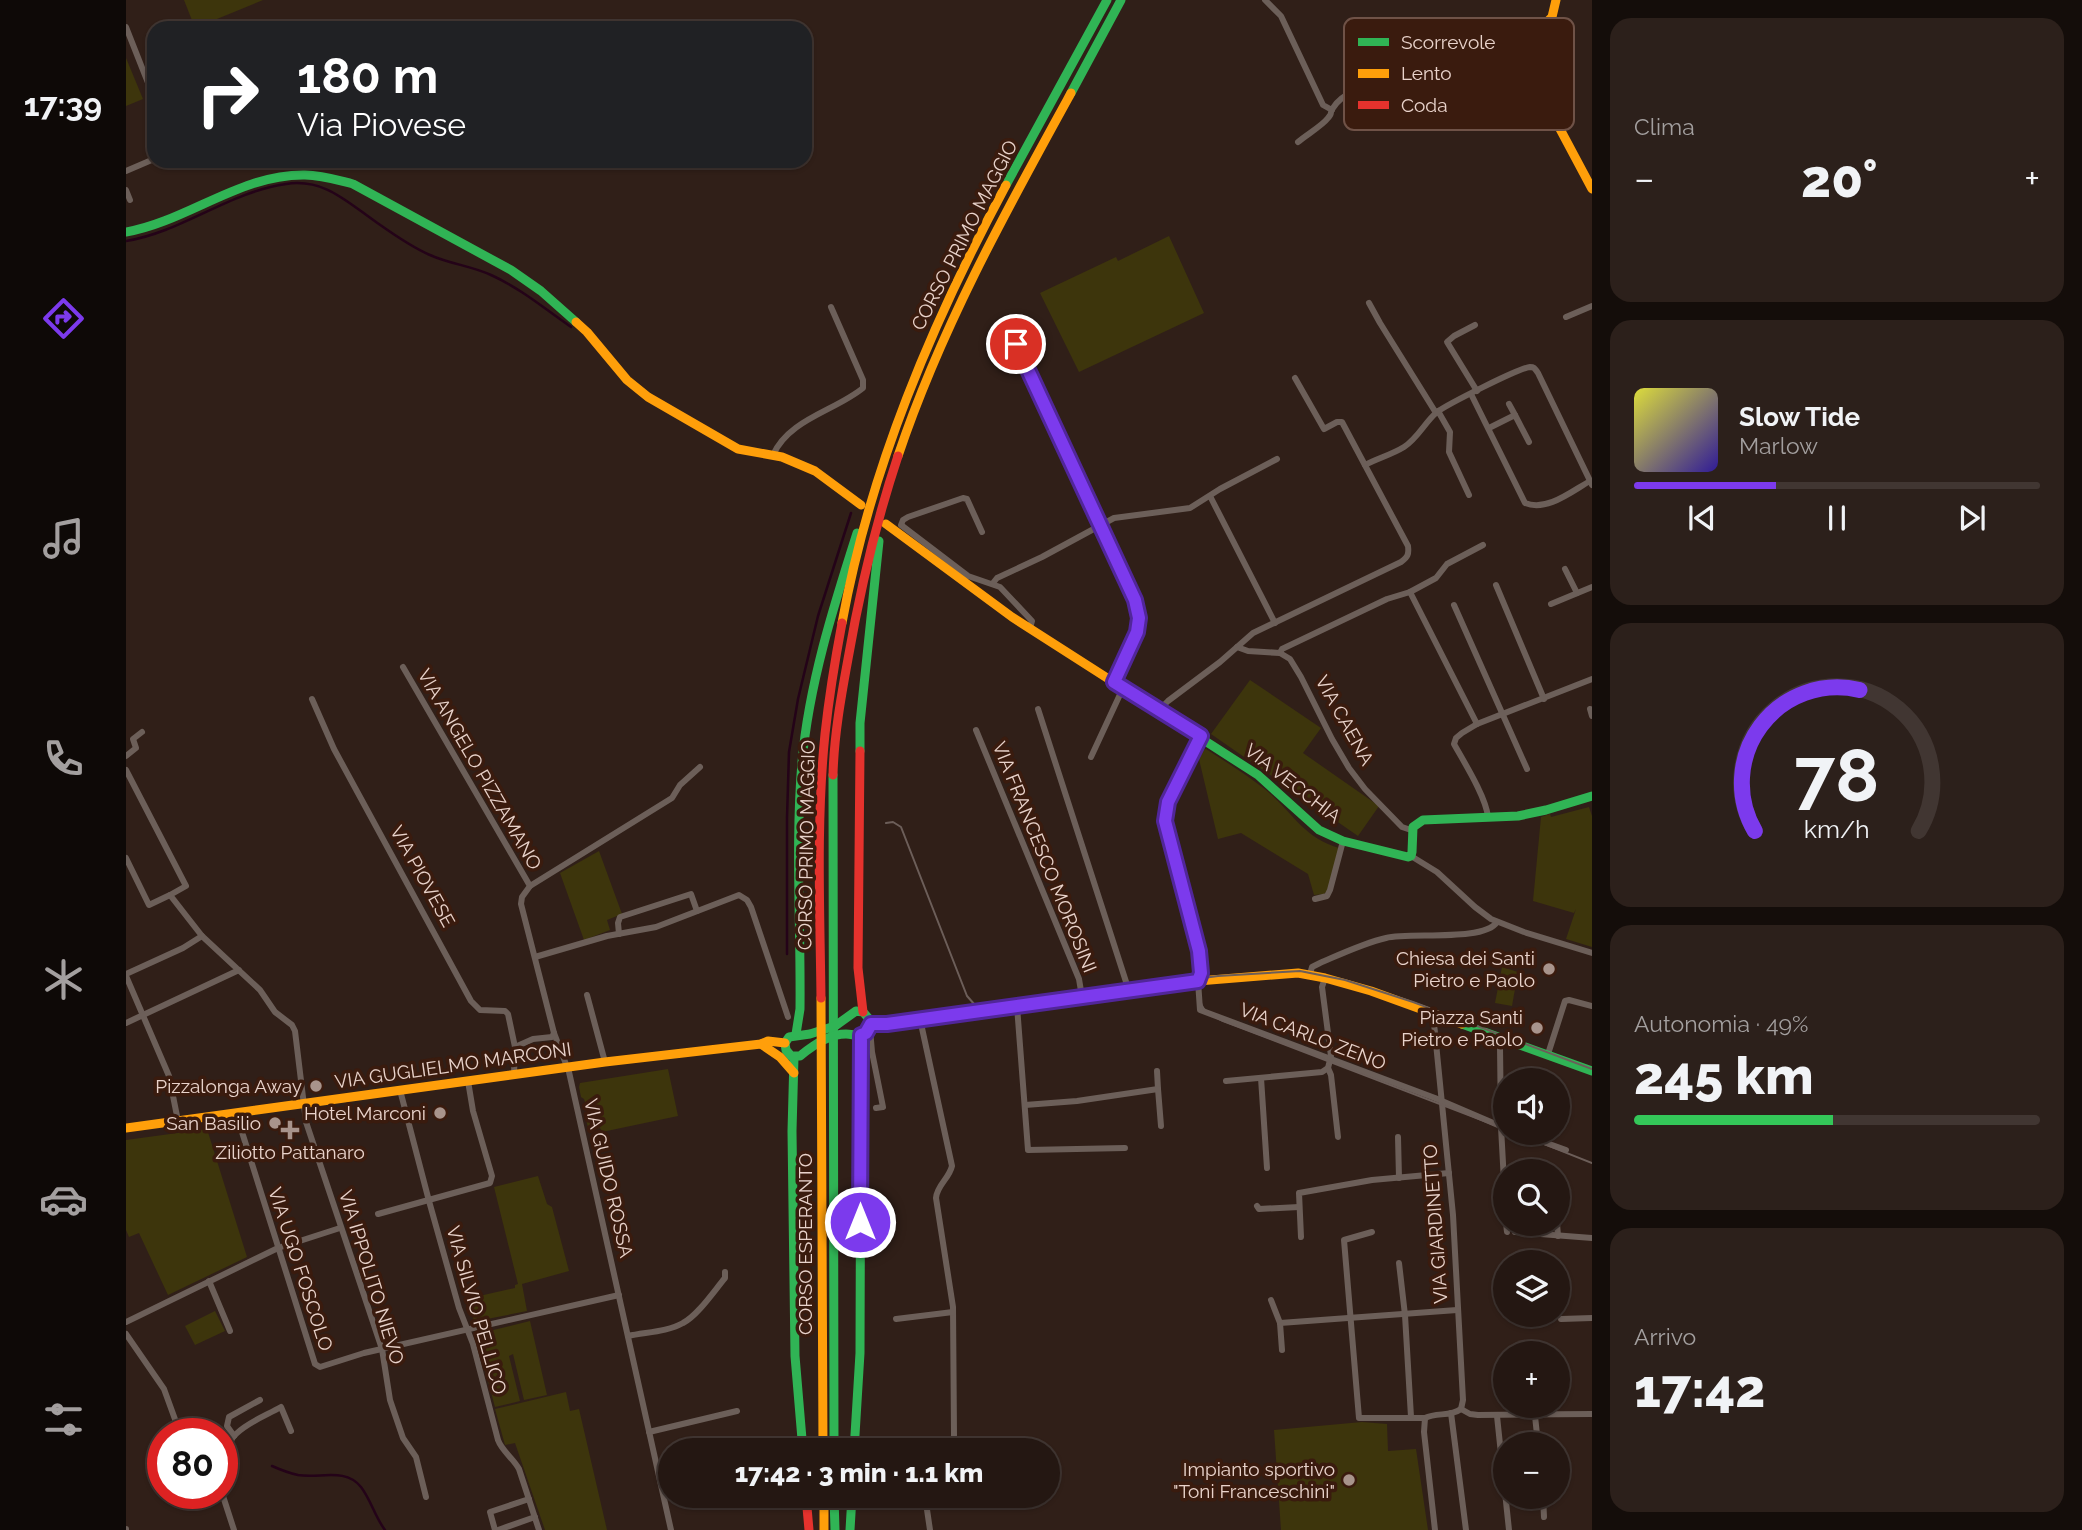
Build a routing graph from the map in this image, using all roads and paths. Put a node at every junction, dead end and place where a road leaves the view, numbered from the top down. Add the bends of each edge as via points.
1 (1107, 0) edge
2 (1121, 0) edge
3 (1265, 0) edge
4 (1556, 0) edge
5 (1551, 18) edge
6 (126, 27) edge
7 (147, 80) edge
8 (1344, 97) edge
9 (1332, 110) junction
10 (1563, 130) edge
11 (1297, 142) dead end
12 (147, 162) edge
13 (126, 171) edge
14 (1589, 177) edge
15 (1592, 188) edge
16 (126, 190) edge
17 (130, 200) dead end
18 (126, 232) edge
19 (1369, 303) dead end
20 (1592, 306) edge
21 (831, 307) dead end
22 (1566, 317) dead end
23 (1005, 323) dead end
24 (1475, 326) dead end
25 (1295, 378) dead end
26 (1474, 392) junction
27 (1509, 404) dead end
28 (1437, 412) junction
29 (1515, 415) junction
30 (1489, 428) junction
31 (1529, 442) dead end
32 (888, 453) junction
33 (900, 454) junction
34 (773, 455) junction
35 (1277, 460) dead end
36 (1365, 465) junction
37 (1591, 483) edge
38 (1469, 495) dead end
39 (1210, 496) junction
40 (861, 505) dead end
41 (886, 524) dead end
42 (1100, 525) junction
43 (982, 532) dead end
44 (1483, 545) dead end
45 (1566, 569) dead end
46 (993, 583) junction
47 (1496, 585) dead end
48 (1592, 587) edge
49 (1410, 592) junction
50 (1577, 593) junction
51 (1551, 604) dead end
52 (1454, 605) dead end
53 (1275, 623) junction
54 (1030, 628) junction
55 (1237, 648) junction
56 (1280, 653) junction
57 (403, 667) dead end
58 (1592, 680) edge
59 (1114, 682) junction
60 (1123, 688) junction
61 (312, 699) dead end
62 (1544, 699) junction
63 (1038, 709) dead end
64 (1159, 710) junction
65 (1504, 714) junction
66 (1477, 724) junction
67 (976, 730) dead end
68 (142, 732) dead end
69 (1201, 736) junction
70 (126, 756) edge
71 (1091, 757) dead end
72 (700, 767) dead end
73 (1527, 769) dead end
74 (126, 770) edge
75 (1592, 796) edge
76 (1488, 817) junction
77 (1411, 830) junction
78 (1343, 841) junction
79 (1411, 856) junction
80 (126, 858) edge
81 (530, 886) junction
82 (170, 895) junction
83 (1315, 899) dead end
84 (697, 911) junction
85 (1497, 922) junction
86 (619, 934) junction
87 (202, 936) junction
88 (1592, 953) edge
89 (535, 957) junction
90 (239, 970) junction
91 (1310, 974) junction
92 (126, 975) edge
93 (1325, 978) junction
94 (1198, 981) junction
95 (1129, 991) junction
96 (587, 995) dead end
97 (1082, 997) junction
98 (1017, 1006) junction
99 (1592, 1006) edge
100 (863, 1012) junction
101 (1437, 1015) junction
102 (143, 1016) junction
103 (788, 1017) dead end
104 (920, 1019) junction
105 (126, 1023) edge
106 (870, 1026) junction
107 (554, 1033) junction
108 (833, 1033) joint
109 (796, 1034) junction
110 (861, 1035) junction
111 (821, 1036) joint
112 (1503, 1038) junction
113 (785, 1043) junction
114 (761, 1044) junction
115 (515, 1047) junction
116 (1548, 1054) junction
117 (794, 1057) junction
118 (1331, 1060) junction
119 (605, 1062) junction
120 (568, 1067) junction
121 (1328, 1068) junction
122 (1501, 1068) edge
123 (1157, 1071) dead end
124 (1592, 1071) edge
125 (794, 1073) junction
126 (514, 1074) junction
127 (1261, 1078) junction
128 (468, 1081) junction
129 (1226, 1081) dead end
130 (1158, 1089) junction
131 (400, 1090) junction
132 (1442, 1102) junction
133 (303, 1104) junction
134 (1025, 1105) junction
135 (876, 1108) dead end
136 (236, 1113) junction
137 (178, 1121) junction
138 (1493, 1123) edge
139 (1161, 1126) dead end
140 (126, 1128) edge
141 (1338, 1137) dead end
142 (1398, 1137) dead end
143 (1552, 1145) edge
144 (1125, 1148) dead end
145 (1566, 1150) dead end
146 (1267, 1168) dead end
147 (1449, 1173) junction
148 (1399, 1178) junction
149 (429, 1200) junction
150 (1257, 1206) dead end
151 (1299, 1206) junction
152 (378, 1214) dead end
153 (340, 1228) junction
154 (1372, 1231) dead end
155 (1558, 1236) edge
156 (1301, 1237) dead end
157 (1592, 1238) edge
158 (278, 1248) junction
159 (1399, 1264) dead end
160 (724, 1272) dead end
161 (209, 1281) junction
162 (619, 1295) junction
163 (1271, 1300) dead end
164 (1457, 1310) junction
165 (953, 1312) junction
166 (1405, 1315) junction
167 (1351, 1318) junction
168 (1592, 1318) edge
169 (896, 1319) dead end
170 (1570, 1319) edge
171 (126, 1322) edge
172 (1280, 1323) junction
173 (467, 1329) junction
174 (230, 1331) dead end
175 (126, 1334) edge
176 (628, 1336) junction
177 (382, 1349) junction
178 (1282, 1350) dead end
179 (260, 1400) dead end
180 (1461, 1409) junction
181 (737, 1411) dead end
182 (1451, 1413) junction
183 (1570, 1415) edge
184 (1592, 1415) edge
185 (1493, 1416) edge
186 (1411, 1417) junction
187 (175, 1418) edge
188 (229, 1418) edge
189 (1425, 1418) junction
190 (1497, 1418) edge
191 (291, 1431) dead end
192 (649, 1432) junction
193 (238, 1433) edge
194 (802, 1438) edge
195 (823, 1438) edge
196 (834, 1438) edge
197 (855, 1438) edge
198 (954, 1438) edge
199 (426, 1497) dead end
200 (528, 1499) junction
201 (808, 1508) edge
202 (824, 1508) edge
203 (834, 1508) edge
204 (851, 1508) edge
205 (927, 1508) edge
206 (227, 1509) edge
207 (1544, 1509) edge
208 (535, 1517) junction
209 (1544, 1517) dead end
210 (234, 1530) edge
211 (497, 1530) edge
212 (540, 1530) edge
213 (671, 1530) edge
214 (809, 1530) edge
215 (824, 1530) edge
216 (835, 1530) edge
217 (850, 1530) edge
218 (930, 1530) edge
219 (1435, 1530) edge
220 (1466, 1530) edge
221 (1509, 1530) edge

1 - 32 main road, CORSO PRIMO MAGGIO via 960,273
2 - 33 main road, CORSO PRIMO MAGGIO via 971,279
3 - 9 street via 1280,16 1323,105
4 - 5 main road
6 - 7 street
8 - 9 street
9 - 11 street via 1327,120
10 - 14 main road
12 - 13 street
14 - 15 main road
16 - 17 street
18 - 34 main road via 266,179 297,174 334,177 541,291 648,397 738,449
19 - 28 street
20 - 22 street
21 - 34 street via 863,388 804,423
23 - 42 street
24 - 26 street via 1447,342
25 - 36 street via 1324,429 1342,422
26 - 28 street
26 - 30 street
26 - 37 street via 1525,368 1535,368
27 - 29 street
28 - 36 street via 1409,443
28 - 38 street via 1450,432 1449,452
29 - 30 street
29 - 31 street
30 - 37 street via 1529,506 1550,503
32 - 109 main road via 836,599 807,718 800,796 802,1016
32 - 111 main road, CORSO PRIMO MAGGIO via 856,565 825,734 820,828
33 - 100 main road via 880,539 860,723 858,968
33 - 108 main road, CORSO PRIMO MAGGIO via 875,533 836,737
34 - 40 main road via 815,471
35 - 39 street
36 - 53 street via 1408,546 1407,558
39 - 42 street via 1185,509 1121,517
39 - 53 street
41 - 54 main road, VIA VECCHIA
42 - 46 street
42 - 59 street via 1139,618 1133,643
43 - 46 street via 963,498 908,517 901,525 968,576
44 - 49 street via 1447,564 1436,578
45 - 50 street
46 - 54 street via 1032,621
47 - 62 street
48 - 50 street
49 - 56 street via 1344,618
49 - 66 street
50 - 51 street
52 - 65 street
53 - 55 street
54 - 59 main road, VIA VECCHIA
55 - 56 street
55 - 64 street
56 - 77 street, VIA CAENA via 1290,659 1359,782 1402,827
57 - 81 street, VIA ANGELO PIZZAMANO
58 - 62 street
59 - 60 main road, VIA VECCHIA
60 - 64 main road, VIA VECCHIA
60 - 71 street
61 - 115 street, VIA PIOVESE via 334,749 471,1001 484,1011 505,1011
62 - 65 street
63 - 95 street
64 - 69 main road, VIA VECCHIA
65 - 66 street
65 - 73 street
66 - 76 street via 1454,744
67 - 97 street, VIA FRANCESCO MOROSINI via 1079,979
68 - 70 street via 134,736 136,748
69 - 78 main road, VIA VECCHIA via 1267,781 1320,830
69 - 94 street via 1165,813 1199,951
72 - 81 street, VIA ANGELO PIZZAMANO via 673,798
74 - 82 street via 186,886
75 - 76 main road via 1535,813
76 - 77 main road via 1420,821
77 - 79 main road
78 - 79 main road, VIA VECCHIA
78 - 83 street, VIA VECCHIA via 1330,891
79 - 85 street, VIA VECCHIA
80 - 82 street via 149,905
81 - 89 street, VIA ANGELO PIZZAMANO via 521,904
82 - 87 street, VIA IPPOLITO NIEVO
84 - 86 street via 656,927
84 - 86 street via 691,894 620,917
84 - 103 street via 739,895 747,900
85 - 88 street, VIA VECCHIA
85 - 91 street via 1472,933 1387,938 1320,963
86 - 89 street
87 - 90 street, VIA IPPOLITO NIEVO
87 - 92 street
89 - 107 street, VIA ANGELO PIZZAMANO
90 - 102 street
90 - 133 street, VIA IPPOLITO NIEVO via 295,1031
91 - 93 main road
91 - 94 main road
92 - 102 street
93 - 101 main road
93 - 118 street via 1322,987
94 - 95 main road
94 - 118 street, VIA CARLO ZENO via 1200,1010
95 - 97 main road
96 - 119 street
97 - 98 main road
98 - 104 main road
98 - 134 street
99 - 116 street via 1565,1001
100 - 106 main road
100 - 109 main road via 852,1013 835,1026
101 - 112 main road
101 - 132 street, VIA GIARDINETTO
102 - 105 street
102 - 137 street via 169,1076
104 - 106 main road
104 - 165 street via 952,1166 936,1198
106 - 110 main road
106 - 135 street via 883,1107
107 - 115 street
107 - 120 street
108 - 196 main road, CORSO ESPERANTO
109 - 113 main road
110 - 117 main road via 814,1044
110 - 197 main road via 860,1353
111 - 195 main road, CORSO ESPERANTO
112 - 116 main road
112 - 122 street
113 - 114 main road, VIA GUGLIELMO MARCONI
113 - 117 main road
114 - 119 main road, VIA GUGLIELMO MARCONI
114 - 125 main road
115 - 126 street, VIA PIOVESE
116 - 124 main road
117 - 125 main road
118 - 121 street
118 - 132 street, VIA CARLO ZENO
119 - 120 main road, VIA GUGLIELMO MARCONI
120 - 126 main road, VIA GUGLIELMO MARCONI
120 - 162 street, VIA GUIDO ROSSA
121 - 127 street
121 - 141 street
123 - 130 street
125 - 194 main road via 795,1356
126 - 128 main road, VIA GUGLIELMO MARCONI
127 - 129 street
127 - 146 street
128 - 131 main road, VIA GUGLIELMO MARCONI
128 - 149 street via 492,1180
130 - 134 street
130 - 139 street
131 - 133 main road, VIA GUGLIELMO MARCONI
131 - 149 street, VIA SILVIO PELLICO
132 - 138 street
132 - 147 street, VIA GIARDINETTO
133 - 136 main road, VIA GUGLIELMO MARCONI
133 - 153 street, VIA IPPOLITO NIEVO
134 - 144 street via 1028,1150
136 - 137 main road, VIA GUGLIELMO MARCONI
136 - 158 street, VIA UGO FOSCOLO
137 - 140 main road, VIA GUGLIELMO MARCONI
142 - 148 street
143 - 145 street
147 - 148 street
147 - 164 street, VIA GIARDINETTO
148 - 151 street via 1299,1193
149 - 152 street
149 - 173 street, VIA SILVIO PELLICO
150 - 151 street
151 - 156 street
153 - 158 street
153 - 177 street, VIA IPPOLITO NIEVO
154 - 167 street via 1344,1240
155 - 157 street
158 - 161 street
158 - 177 street, VIA UGO FOSCOLO via 315,1364 320,1367
159 - 166 street
160 - 176 street via 725,1278 683,1324
161 - 171 street
161 - 174 street
162 - 173 street
162 - 176 street, VIA GUIDO ROSSA
163 - 172 street
164 - 166 street
164 - 180 street, VIA GIARDINETTO
165 - 169 street
165 - 198 street
166 - 167 street
166 - 186 street
167 - 172 street
167 - 186 street via 1359,1418
168 - 170 street
172 - 178 street
173 - 177 street, VIA UGO FOSCOLO
173 - 200 street, VIA SILVIO PELLICO via 500,1446 515,1461
175 - 187 street via 164,1389
176 - 192 street, VIA GUIDO ROSSA
177 - 199 street, VIA IPPOLITO NIEVO via 390,1400 403,1438 416,1457
179 - 188 street
180 - 182 street
180 - 185 street
181 - 192 street
182 - 189 street
182 - 220 street
183 - 184 street
186 - 189 street
189 - 219 street
190 - 221 street
191 - 193 street via 281,1407
192 - 213 street, VIA GUIDO ROSSA
200 - 208 street, VIA SILVIO PELLICO
200 - 211 street via 490,1512
201 - 214 main road
202 - 215 main road
203 - 216 main road
204 - 217 main road
205 - 218 street
206 - 210 street
207 - 209 street
208 - 211 street
208 - 212 street, VIA SILVIO PELLICO

